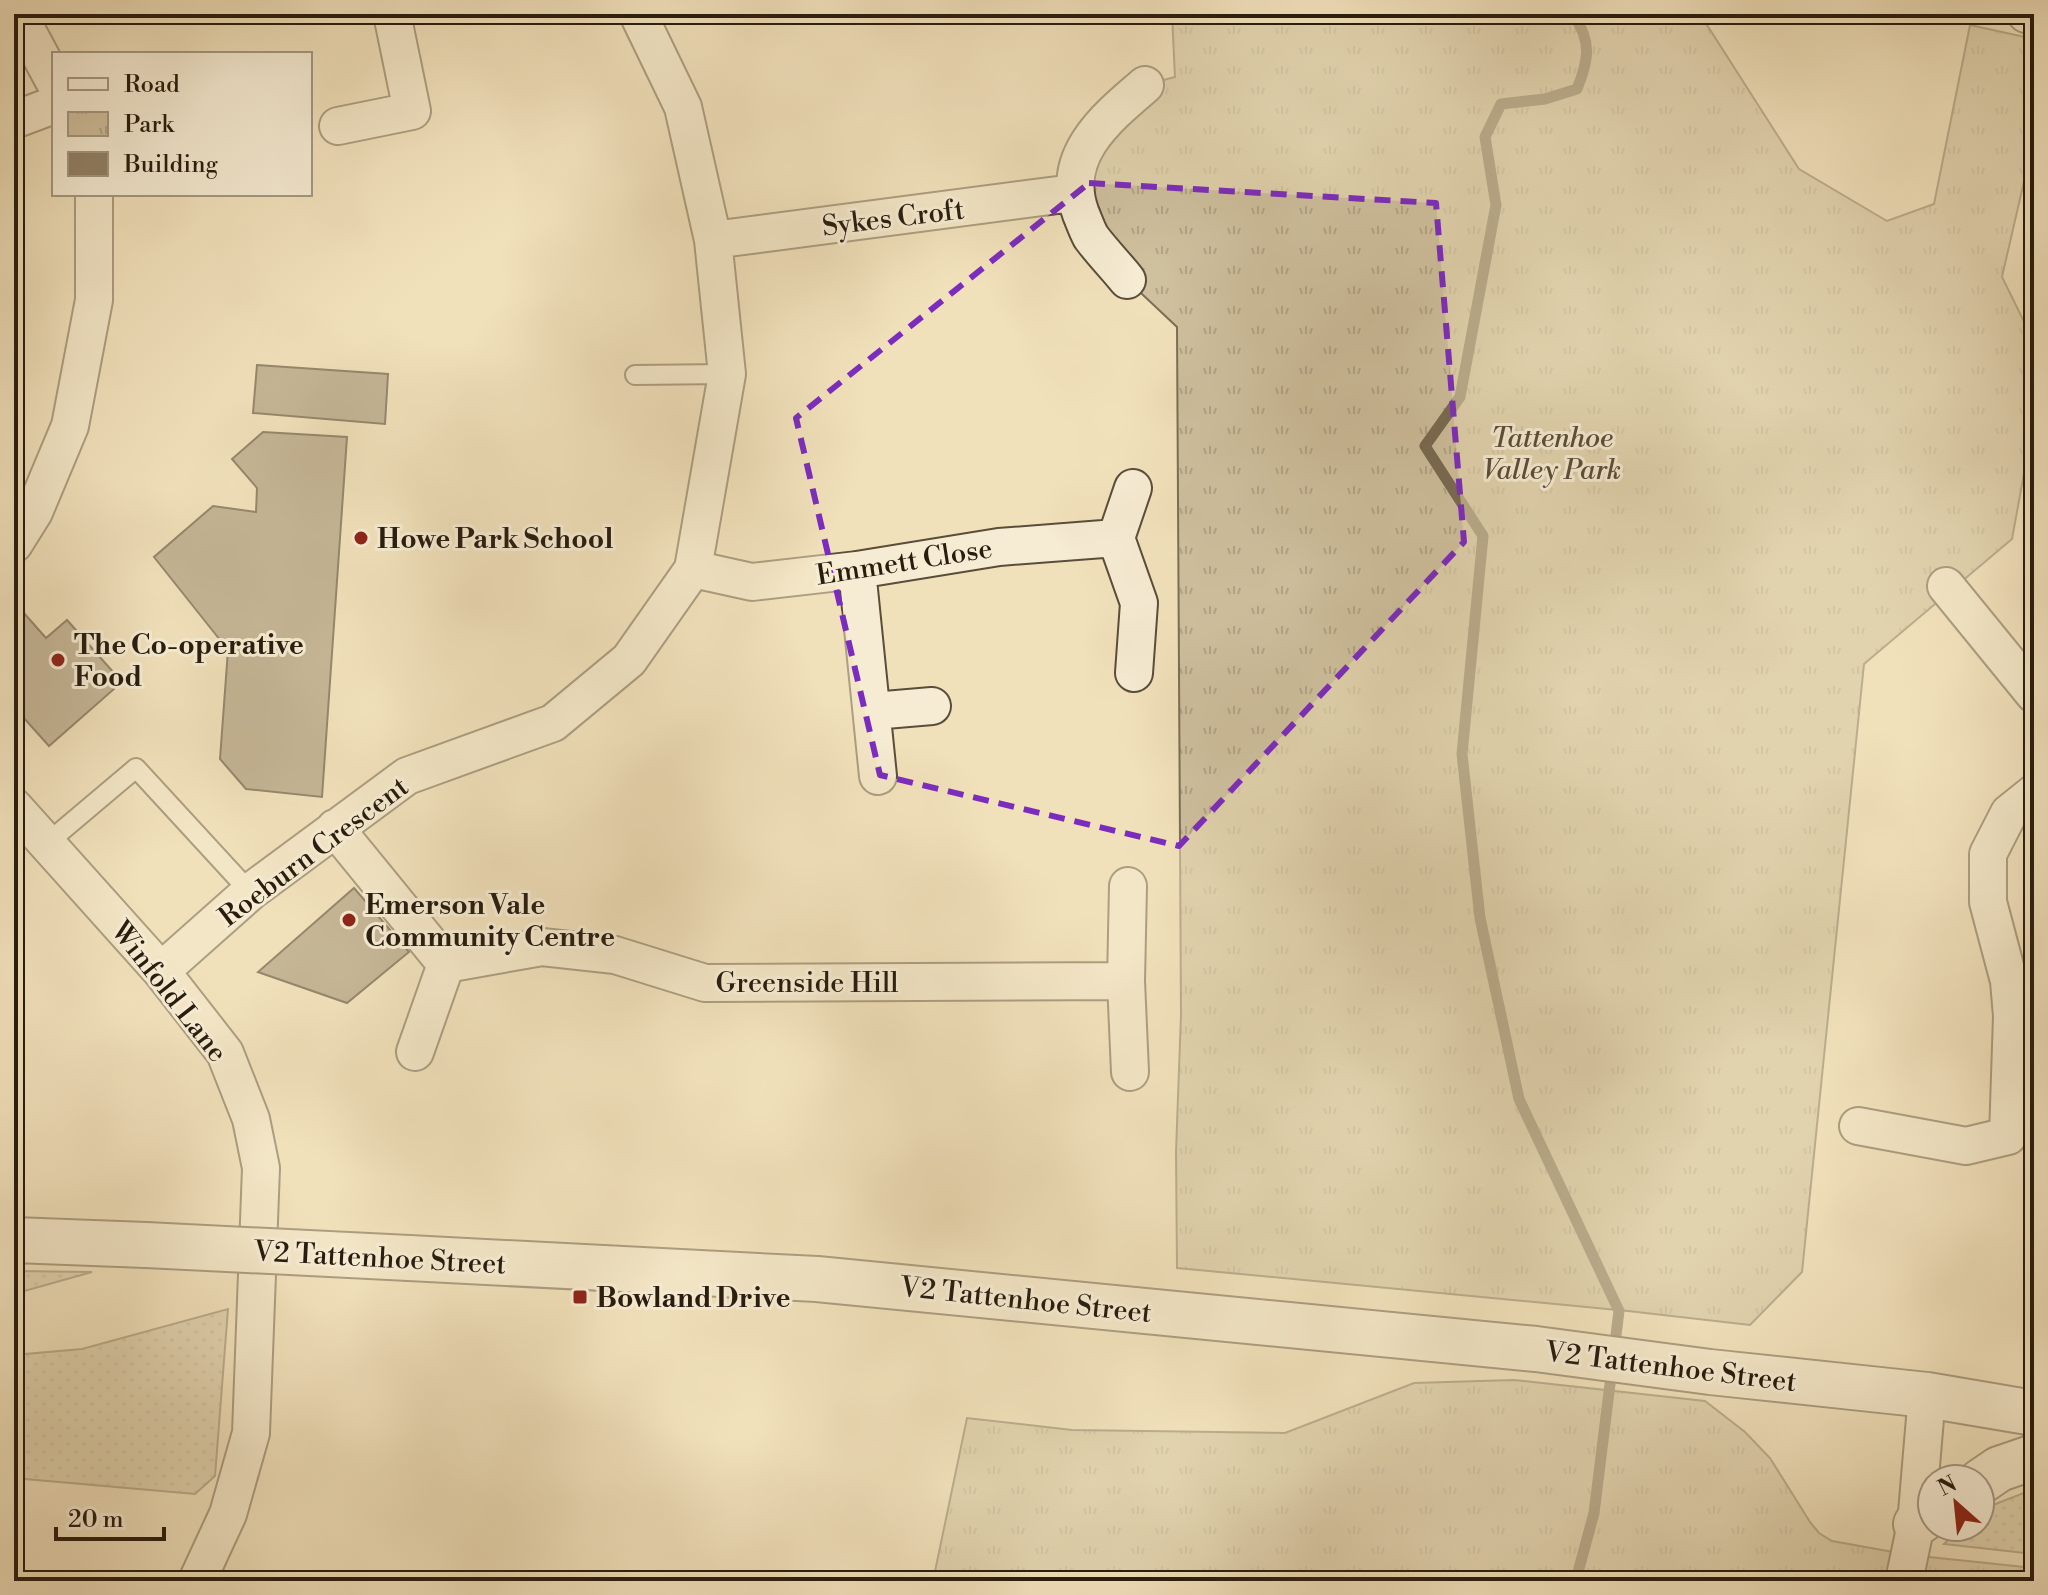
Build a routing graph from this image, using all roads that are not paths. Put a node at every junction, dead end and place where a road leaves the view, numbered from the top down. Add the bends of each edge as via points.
1 (18, 14) edge
2 (392, 14) edge
3 (638, 14) edge
4 (2026, 14) edge
5 (2034, 16) edge
6 (52, 77) edge
7 (1145, 85) dead end
8 (52, 106) edge
9 (14, 120) edge
10 (338, 126) dead end
11 (1073, 193) junction
12 (94, 196) edge
13 (713, 240) junction
14 (1127, 280) dead end
15 (727, 374) junction
16 (635, 375) dead end
17 (1133, 488) dead end
18 (1116, 538) junction
19 (14, 544) edge
20 (693, 569) junction
21 (857, 570) junction
22 (1946, 586) dead end
23 (1134, 673) dead end
24 (2034, 694) edge
25 (932, 706) dead end
26 (873, 711) junction
27 (878, 776) dead end
28 (2034, 793) edge
29 (14, 807) edge
30 (335, 828) junction
31 (46, 844) junction
32 (1128, 886) dead end
33 (250, 892) junction
34 (446, 964) junction
35 (161, 971) junction
36 (1126, 981) junction
37 (415, 1052) dead end
38 (1130, 1072) dead end
39 (1858, 1126) dead end
40 (14, 1240) edge
41 (2034, 1387) edge
42 (1927, 1395) junction
43 (1984, 1404) junction
44 (2034, 1413) edge
45 (2034, 1457) edge
46 (1925, 1463) edge
47 (1996, 1471) edge
48 (1916, 1543) edge
49 (197, 1581) edge
50 (1904, 1581) edge

1 - 6 street
2 - 10 street via 412,111
3 - 13 street, Roeburn Crescent via 683,107
4 - 5 street
7 - 11 street via 1090,140 1077,166
8 - 9 street
11 - 13 street, Sykes Croft
11 - 14 street via 1090,235
12 - 19 street via 94,300 70,426 34,512
13 - 15 street, Roeburn Crescent
15 - 16 lane
15 - 20 street, Roeburn Crescent
17 - 18 street
18 - 21 street, Emmett Close via 999,547
18 - 23 street via 1139,603
20 - 21 street, Emmett Close via 752,582
20 - 30 street, Roeburn Crescent via 629,660 553,723 407,776
21 - 26 street
22 - 24 street
25 - 26 street
26 - 27 street
28 - 39 street via 2009,813 1988,854 1988,902 2009,981 2012,1016 2008,1136 1966,1146
29 - 31 street, Winfold Lane
30 - 33 street, Roeburn Crescent
30 - 34 street
31 - 33 lane via 136,768
31 - 35 street, Winfold Lane
32 - 36 street
33 - 35 street, Roeburn Crescent
34 - 36 street, Greenside Hill via 542,947 615,955 705,983
34 - 37 street
35 - 49 street, Winfold Lane via 225,1053 251,1119 261,1168 251,1433 228,1514
36 - 38 street
40 - 42 street, V2 Tattenhoe Street, bridge via 817,1279 1536,1349
41 - 43 street
42 - 43 street, V2 Tattenhoe Street
42 - 46 street
43 - 44 street, V2 Tattenhoe Street
45 - 47 street
48 - 50 street

